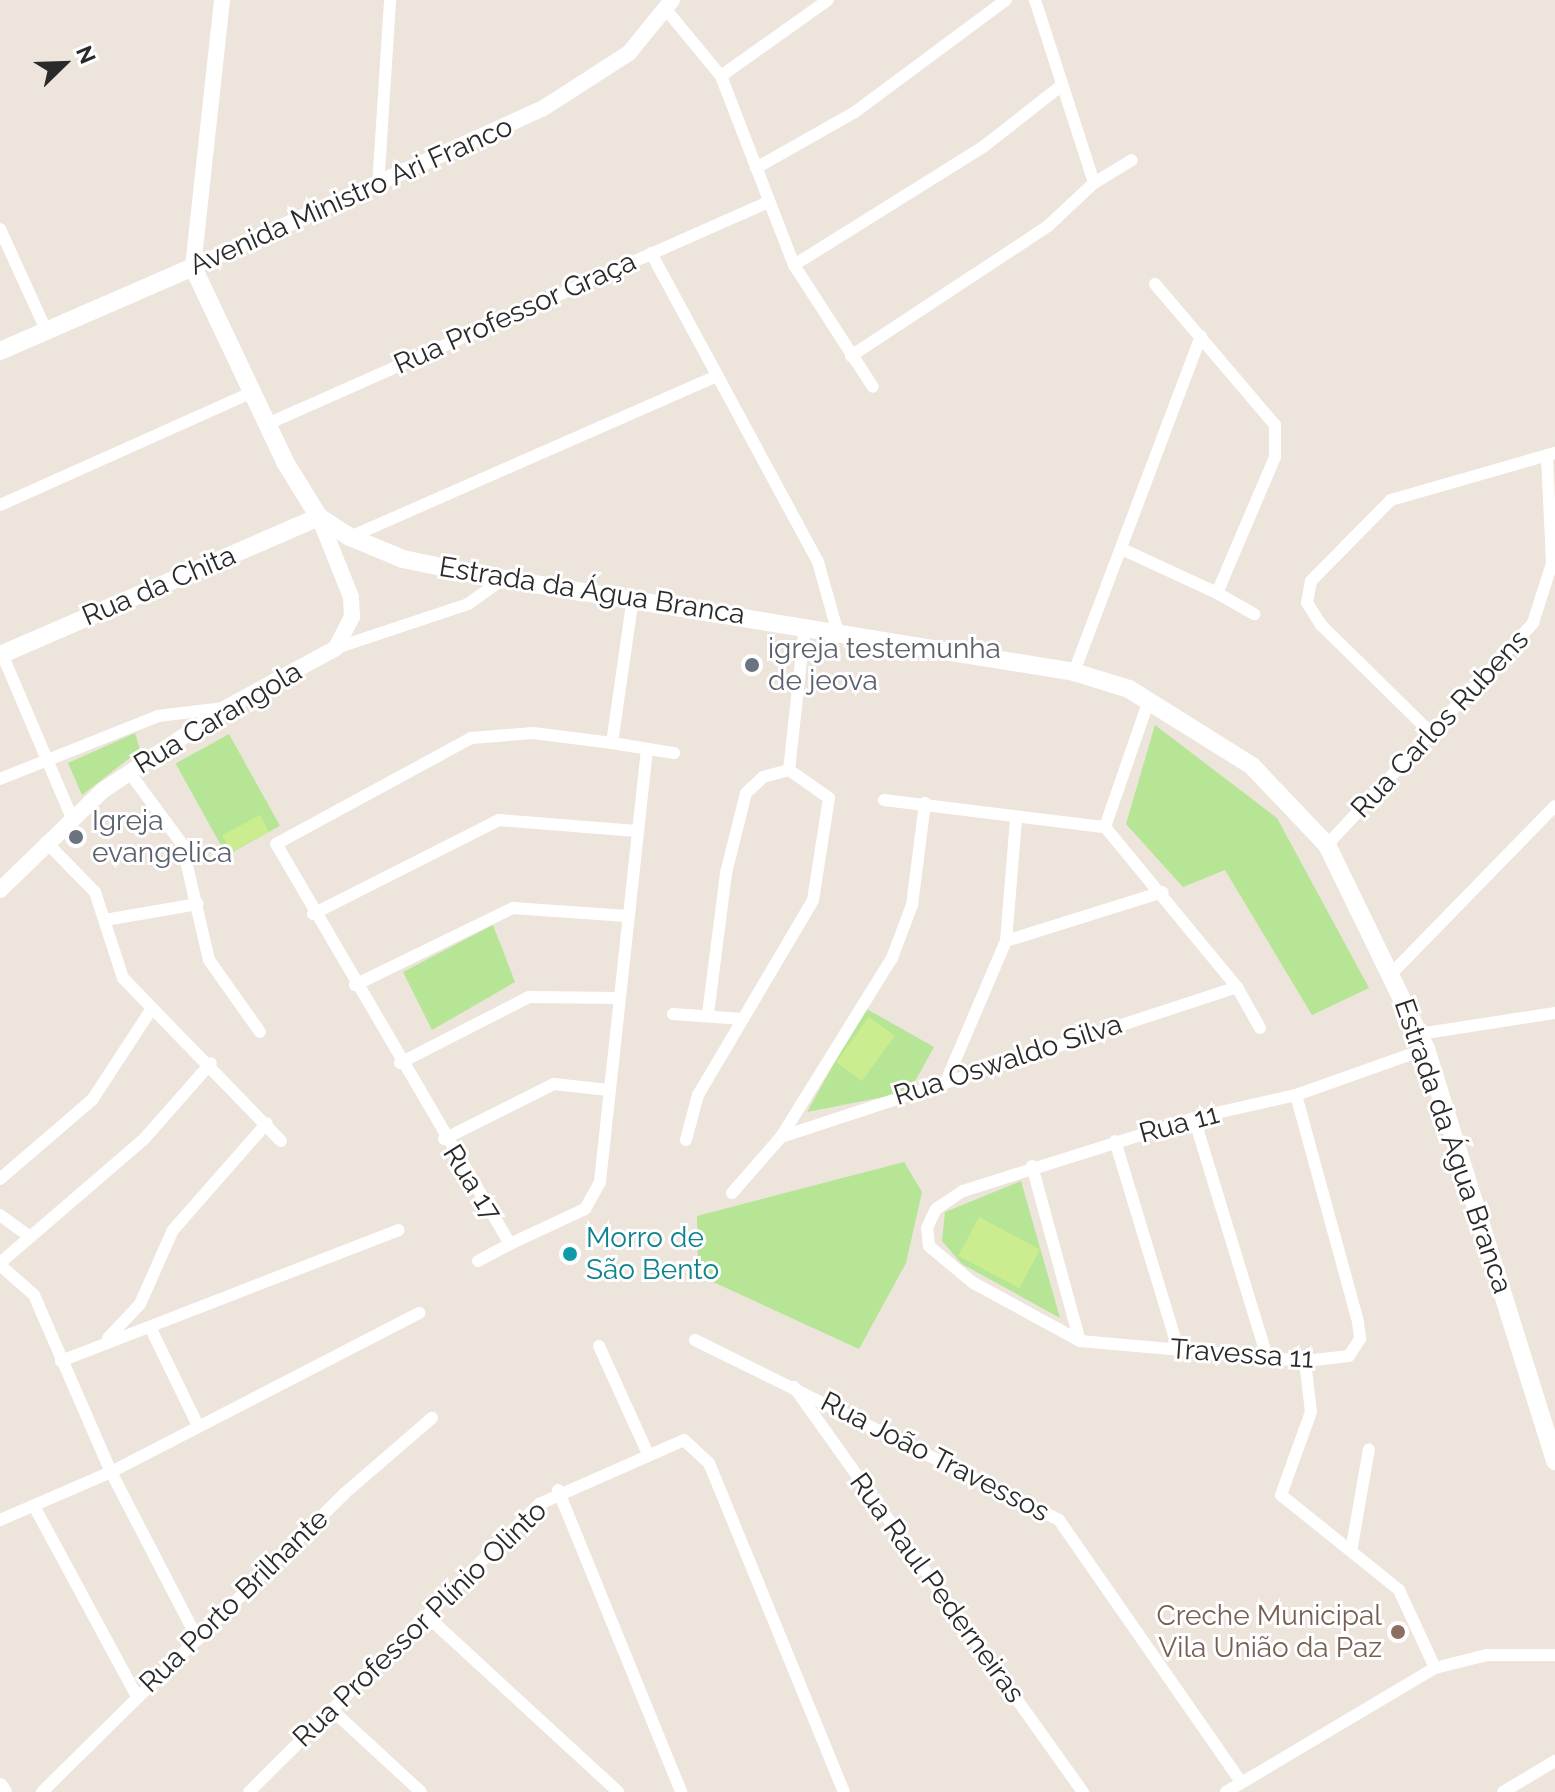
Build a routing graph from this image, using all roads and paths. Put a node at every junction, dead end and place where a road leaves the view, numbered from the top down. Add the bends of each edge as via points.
1 (222, 0) edge
2 (390, 0) edge
3 (828, 0) edge
4 (1006, 0) edge
5 (1035, 0) edge
6 (670, 6) edge
7 (721, 76) junction
8 (1062, 85) junction
9 (1132, 160) dead end
10 (756, 168) junction
11 (1094, 183) junction
12 (378, 187) junction
13 (766, 203) junction
14 (0, 229) edge
15 (651, 253) junction
16 (794, 265) junction
17 (193, 267) junction
18 (1155, 284) dead end
19 (46, 330) junction
20 (1201, 336) junction
21 (0, 351) edge
22 (851, 356) junction
23 (716, 376) junction
24 (873, 387) dead end
25 (250, 393) junction
26 (265, 425) junction
27 (1551, 454) edge
28 (0, 505) edge
29 (319, 517) junction
30 (350, 537) junction
31 (1124, 550) junction
32 (503, 579) junction
33 (1217, 593) junction
34 (633, 598) junction
35 (1254, 614) dead end
36 (805, 626) junction
37 (838, 633) junction
38 (336, 648) junction
39 (1, 655) edge
40 (1074, 672) junction
41 (1149, 700) junction
42 (225, 708) junction
43 (1431, 733) junction
44 (612, 743) junction
45 (647, 749) junction
46 (674, 753) dead end
47 (46, 758) junction
48 (789, 770) junction
49 (129, 772) junction
50 (0, 779) edge
51 (884, 800) dead end
52 (925, 803) junction
53 (1555, 806) edge
54 (71, 816) junction
55 (1016, 819) junction
56 (1105, 827) junction
57 (637, 831) junction
58 (46, 842) junction
59 (1327, 845) junction
60 (0, 890) edge
61 (1162, 892) junction
62 (198, 904) junction
63 (313, 914) junction
64 (627, 916) junction
65 (105, 920) junction
66 (1006, 941) junction
67 (1392, 973) junction
68 (355, 985) junction
69 (1237, 987) junction
70 (619, 998) junction
71 (151, 1010) junction
72 (1555, 1013) edge
73 (673, 1014) dead end
74 (708, 1014) junction
75 (743, 1019) junction
76 (1260, 1028) dead end
77 (260, 1032) dead end
78 (1423, 1041) junction
79 (211, 1063) junction
80 (400, 1063) junction
81 (947, 1079) junction
82 (609, 1090) junction
83 (1296, 1095) junction
84 (1194, 1118) junction
85 (267, 1123) junction
86 (781, 1137) junction
87 (444, 1139) junction
88 (686, 1140) dead end
89 (281, 1141) dead end
90 (1115, 1141) junction
91 (1032, 1166) junction
92 (0, 1179) edge
93 (732, 1193) dead end
94 (936, 1209) joint
95 (0, 1215) edge
96 (398, 1230) dead end
97 (26, 1234) junction
98 (510, 1244) junction
99 (478, 1261) dead end
100 (0, 1264) edge
101 (419, 1313) dead end
102 (151, 1329) junction
103 (108, 1338) junction
104 (695, 1340) dead end
105 (1080, 1341) junction
106 (599, 1346) dead end
107 (1178, 1349) junction
108 (1267, 1357) junction
109 (61, 1361) junction
110 (1305, 1361) junction
111 (792, 1385) junction
112 (432, 1418) dead end
113 (198, 1426) junction
114 (1369, 1449) dead end
115 (648, 1454) junction
116 (1555, 1461) edge
117 (111, 1472) junction
118 (558, 1490) junction
119 (34, 1506) junction
120 (0, 1520) edge
121 (1352, 1546) junction
122 (428, 1617) junction
123 (198, 1640) junction
124 (1555, 1655) edge
125 (1435, 1668) junction
126 (136, 1695) junction
127 (331, 1709) junction
128 (1555, 1761) edge
129 (1241, 1782) junction
130 (0, 1786) edge
131 (676, 1789) edge
132 (4, 1792) edge
133 (42, 1792) edge
134 (249, 1792) edge
135 (421, 1792) edge
136 (618, 1792) edge
137 (844, 1792) edge
138 (1083, 1792) edge
139 (1226, 1792) edge
140 (1503, 1792) edge

1 - 17 street
2 - 12 street
3 - 7 street
4 - 10 street via 855,112
5 - 8 street
6 - 7 street
6 - 12 street, Avenida Ministro Ari Franco via 586,84
7 - 10 street
8 - 11 street
8 - 16 street via 983,147
9 - 11 street
10 - 13 street
11 - 22 street via 1048,226
12 - 17 street, Avenida Ministro Ari Franco
13 - 15 street, Rua Professor Graça
13 - 16 street
14 - 19 street
15 - 23 street
15 - 26 street, Rua Professor Graça
16 - 22 street
17 - 19 main road, Avenida Ministro Ari Franco
17 - 25 main road, Estrada da Água Branca
18 - 20 street
19 - 21 main road, Avenida Ministro Ari Franco
20 - 31 street
20 - 33 street via 1265,409 1279,438
22 - 24 street
23 - 30 street
23 - 37 street via 818,562
25 - 26 main road, Estrada da Água Branca
25 - 28 street
26 - 29 main road, Estrada da Água Branca
27 - 43 street, Rua Carlos Rubens via 1552,563 1533,623
27 - 43 street via 1391,500 1306,593 1321,625
29 - 30 main road, Estrada da Água Branca
29 - 38 street, Rua Carangola via 351,597 352,617
29 - 39 main road, Rua da Chita
30 - 32 main road, Estrada da Água Branca via 403,559
31 - 33 street
31 - 40 street
32 - 34 main road, Estrada da Água Branca
32 - 38 street via 468,604
33 - 35 street
34 - 36 main road, Estrada da Água Branca
34 - 44 street
36 - 37 main road, Estrada da Água Branca
36 - 48 street
37 - 40 main road, Estrada da Água Branca
38 - 42 street, Rua Carangola
39 - 47 street
40 - 41 main road, Estrada da Água Branca
41 - 56 street
41 - 59 main road, Estrada da Água Branca via 1252,766
42 - 47 street via 158,716
42 - 49 street, Rua Carangola
43 - 59 street, Rua Carlos Rubens
44 - 45 street
44 - 63 street, Rua 17 via 533,733 471,738 290,830 276,844 277,854
45 - 46 street
45 - 57 street, Rua 17
47 - 50 street
47 - 54 street
48 - 74 street via 763,777 746,793 726,873
48 - 75 street via 829,798 813,900
49 - 54 street, Rua Carangola
49 - 62 street via 182,844
51 - 52 street
52 - 55 street
52 - 86 street via 904,932
53 - 67 street
54 - 58 street, Rua Carangola
55 - 56 street
55 - 66 street
56 - 61 street
57 - 63 street via 499,820
57 - 64 street, Rua 17
58 - 60 street, Rua Carangola
58 - 65 street via 95,892
59 - 67 main road, Estrada da Água Branca
61 - 66 street
61 - 69 street
62 - 65 street
62 - 77 street via 209,960
63 - 68 street, Rua 17
64 - 68 street via 513,908
64 - 70 street, Rua 17
65 - 71 street via 114,962
66 - 81 street
67 - 78 main road, Estrada da Água Branca
68 - 80 street, Rua 17
69 - 76 street
69 - 81 street, Rua Oswaldo Silva
70 - 80 street via 529,997
70 - 82 street, Rua 17
71 - 79 street
71 - 92 street via 92,1100
72 - 78 street, Rua 11
73 - 74 street
74 - 75 street
75 - 88 street via 698,1095
78 - 83 street, Rua 11
78 - 116 main road, Estrada da Água Branca
79 - 85 street
79 - 97 street via 144,1139
80 - 87 street, Rua 17
81 - 86 street, Rua Oswaldo Silva
82 - 87 street via 554,1084
82 - 98 street, Rua 17 via 595,1199
83 - 84 street, Rua 11
83 - 110 street, Travessa 11 via 1360,1339 1349,1356
84 - 90 street, Rua 11
84 - 108 street
85 - 89 street
85 - 103 street via 173,1230 140,1304
86 - 93 street
87 - 98 street, Rua 17
90 - 91 street, Rua 11
90 - 107 street
91 - 94 street, Rua 11 via 963,1191
91 - 105 street
94 - 105 street, Travessa 11 via 927,1228 938,1259
95 - 97 street
96 - 102 street
97 - 100 street
98 - 99 street
100 - 109 street via 34,1295
101 - 113 street
102 - 103 street
102 - 113 street
103 - 109 street
104 - 111 street, Rua João Travessos
105 - 107 street, Travessa 11
106 - 115 street
107 - 108 street, Travessa 11
108 - 110 street, Travessa 11
109 - 117 street
110 - 121 street via 1311,1412 1281,1495 1295,1512
111 - 129 street, Rua João Travessos via 1059,1520
111 - 138 street, Rua Raul Pederneiras
112 - 123 street, Rua Porto Brilhante
113 - 117 street
114 - 121 street
115 - 118 street, Rua Professor Plínio Olinto
115 - 137 street, Rua Professor Plínio Olinto via 684,1440 709,1463
117 - 119 street
117 - 123 street
118 - 122 street, Rua Professor Plínio Olinto
118 - 131 street
119 - 120 street
119 - 126 street
121 - 125 street via 1399,1590
122 - 127 street, Rua Professor Plínio Olinto
122 - 136 street
123 - 126 street, Rua Porto Brilhante
124 - 125 street via 1487,1655
125 - 129 street
126 - 133 street, Rua Porto Brilhante
127 - 134 street, Rua Professor Plínio Olinto
127 - 135 street
128 - 140 street
129 - 139 street
130 - 132 street

